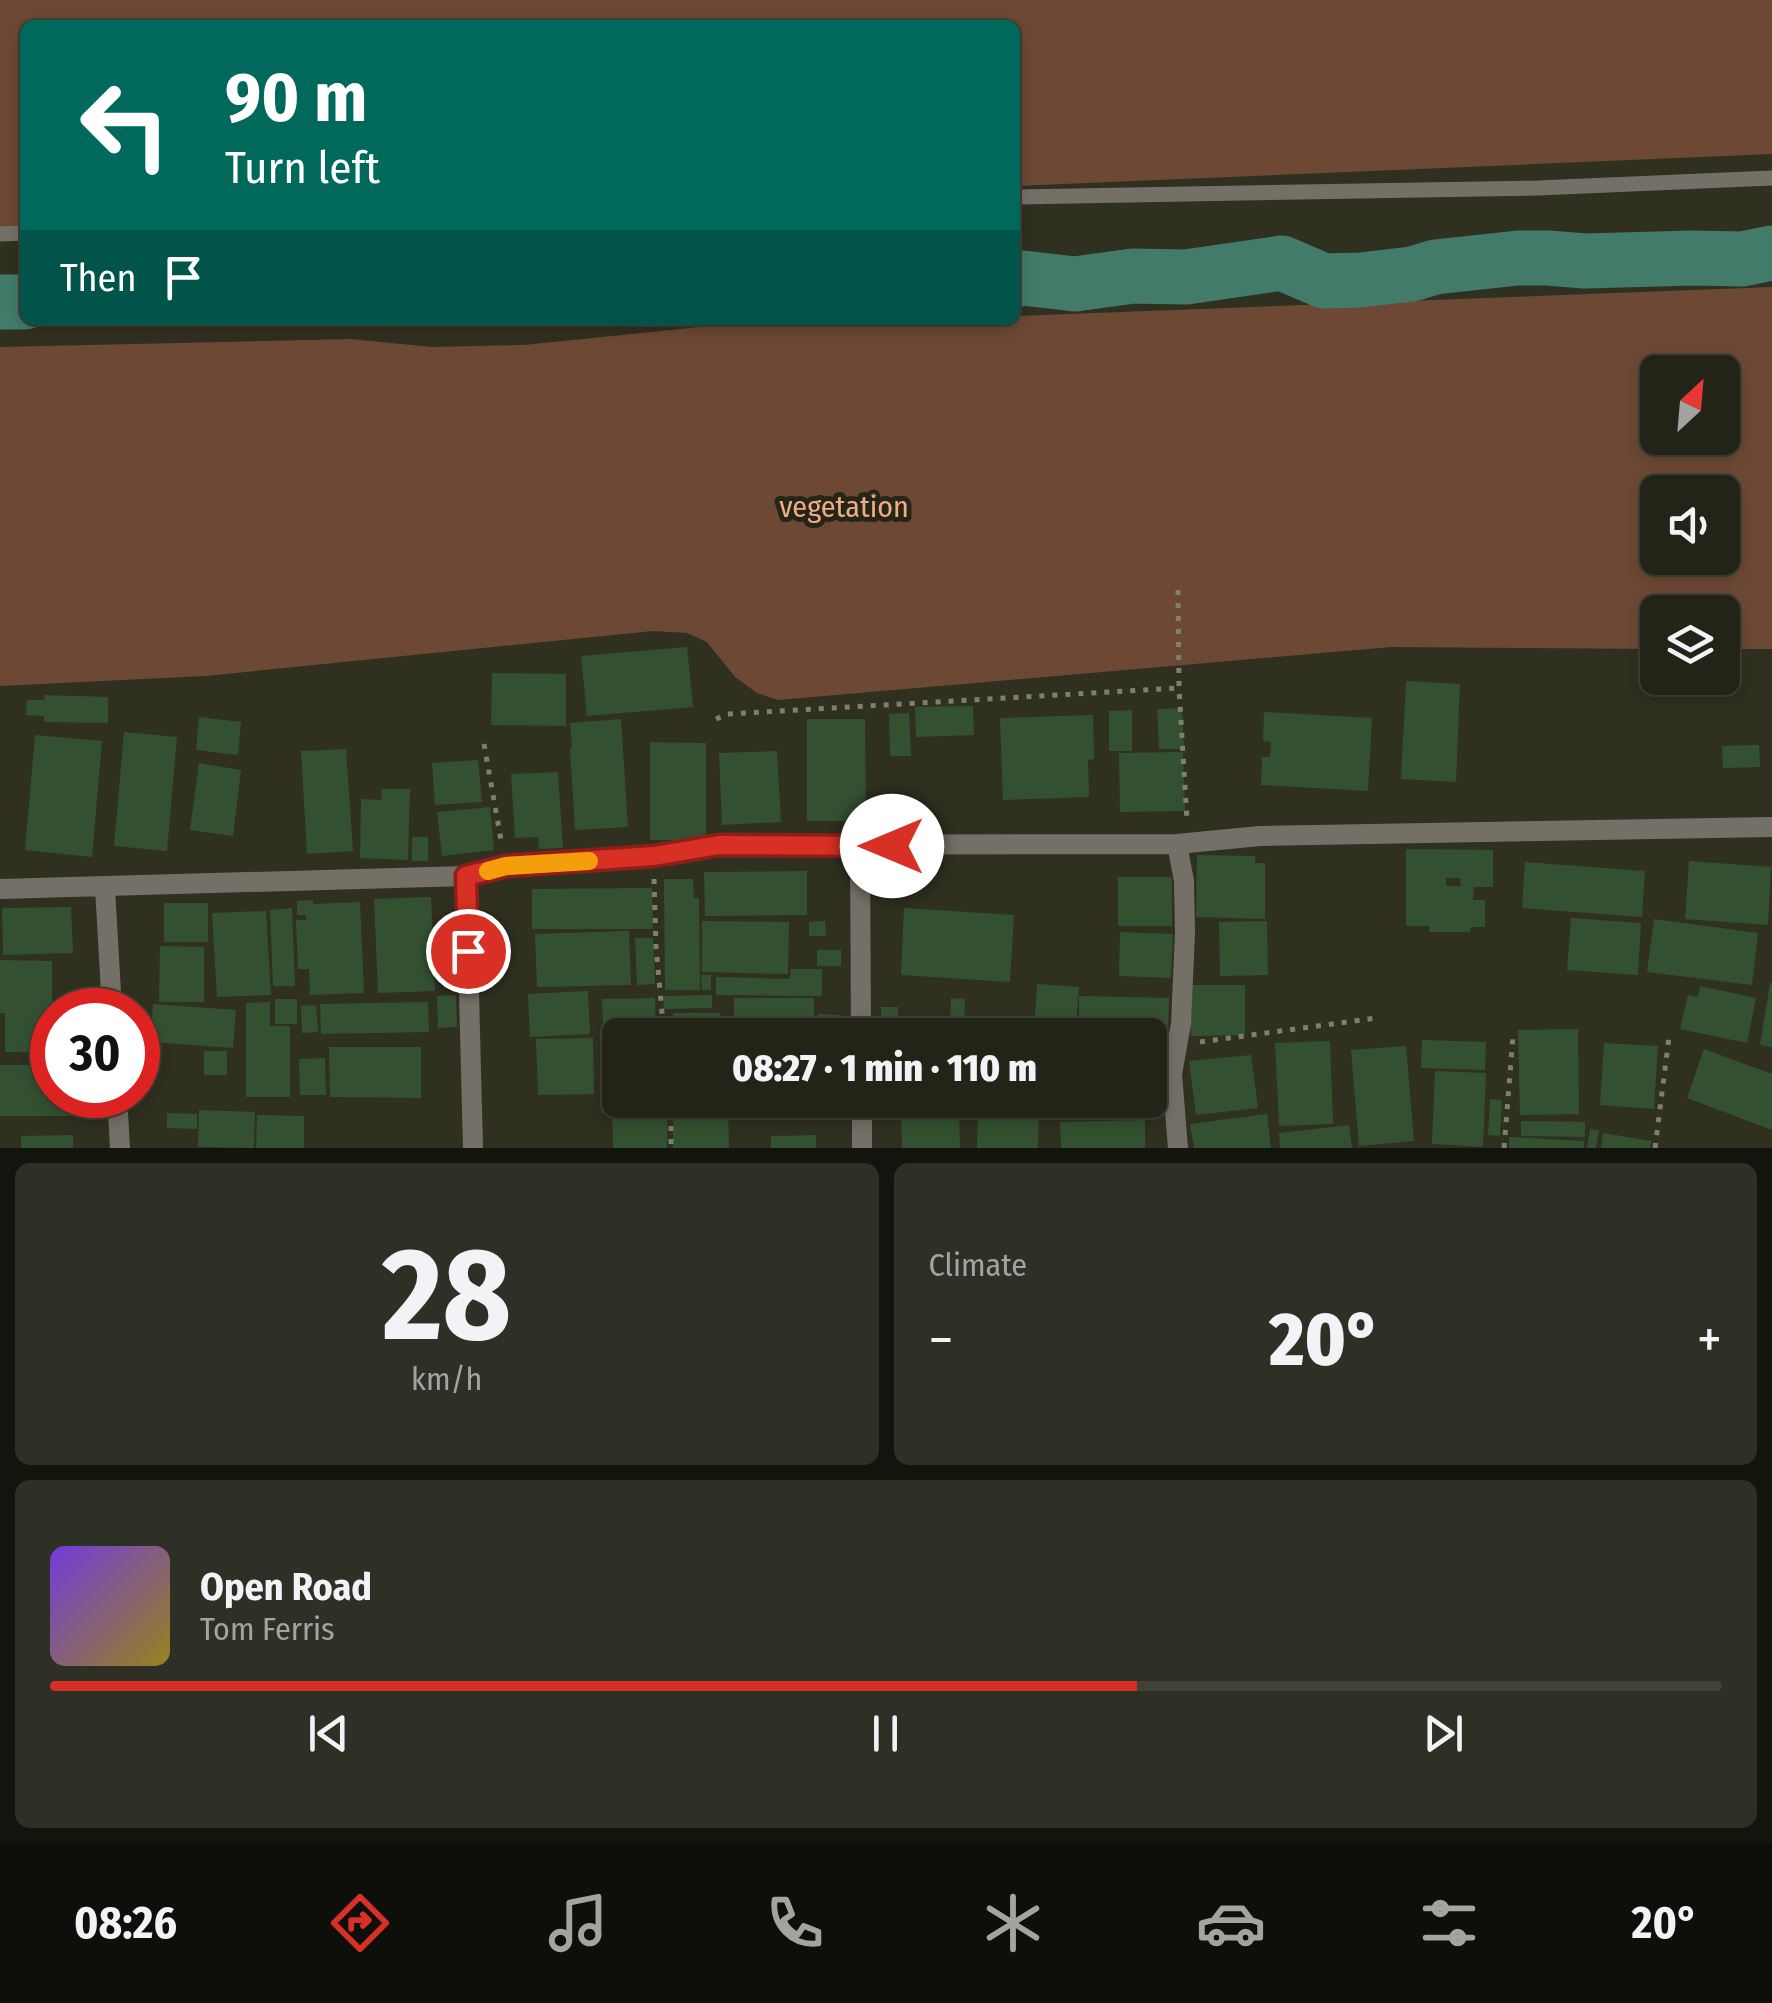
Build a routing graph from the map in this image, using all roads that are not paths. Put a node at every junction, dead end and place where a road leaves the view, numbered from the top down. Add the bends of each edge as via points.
1 (1772, 178) edge
2 (1020, 197) edge
3 (1772, 827) edge
4 (1183, 844) junction
5 (860, 846) junction
6 (466, 876) junction
7 (105, 888) junction
8 (0, 889) edge
9 (111, 988) edge
10 (861, 1018) edge
11 (118, 1118) edge
12 (862, 1118) edge
13 (120, 1148) edge
14 (474, 1148) edge
15 (862, 1148) edge
16 (1178, 1148) edge

1 - 2 lane
3 - 4 street via 1260,836
4 - 5 street
4 - 16 street via 1181,1024 1172,1074
5 - 6 street via 719,845 506,866
5 - 10 street
6 - 7 street
6 - 14 street
7 - 8 street
7 - 9 street
11 - 13 street
12 - 15 street

